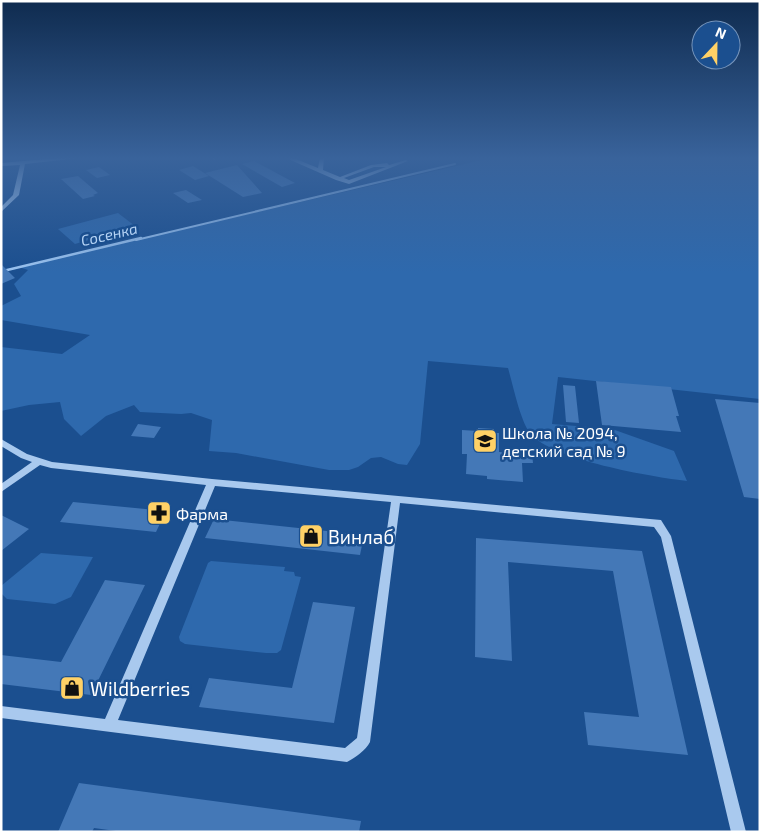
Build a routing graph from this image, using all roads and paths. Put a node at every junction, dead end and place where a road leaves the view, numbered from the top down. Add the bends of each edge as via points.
1 (15, 196) edge
2 (1, 210) edge
3 (1, 442) edge
4 (38, 462) junction
5 (212, 482) junction
6 (1, 489) edge
7 (396, 499) junction
8 (1, 712) edge
9 (110, 725) junction
10 (739, 832) edge

1 - 2 street
3 - 4 street
4 - 5 street
4 - 6 street
5 - 7 street
5 - 9 street
7 - 9 street via 364,742 347,755
7 - 10 street via 657,523 666,536
8 - 9 street

